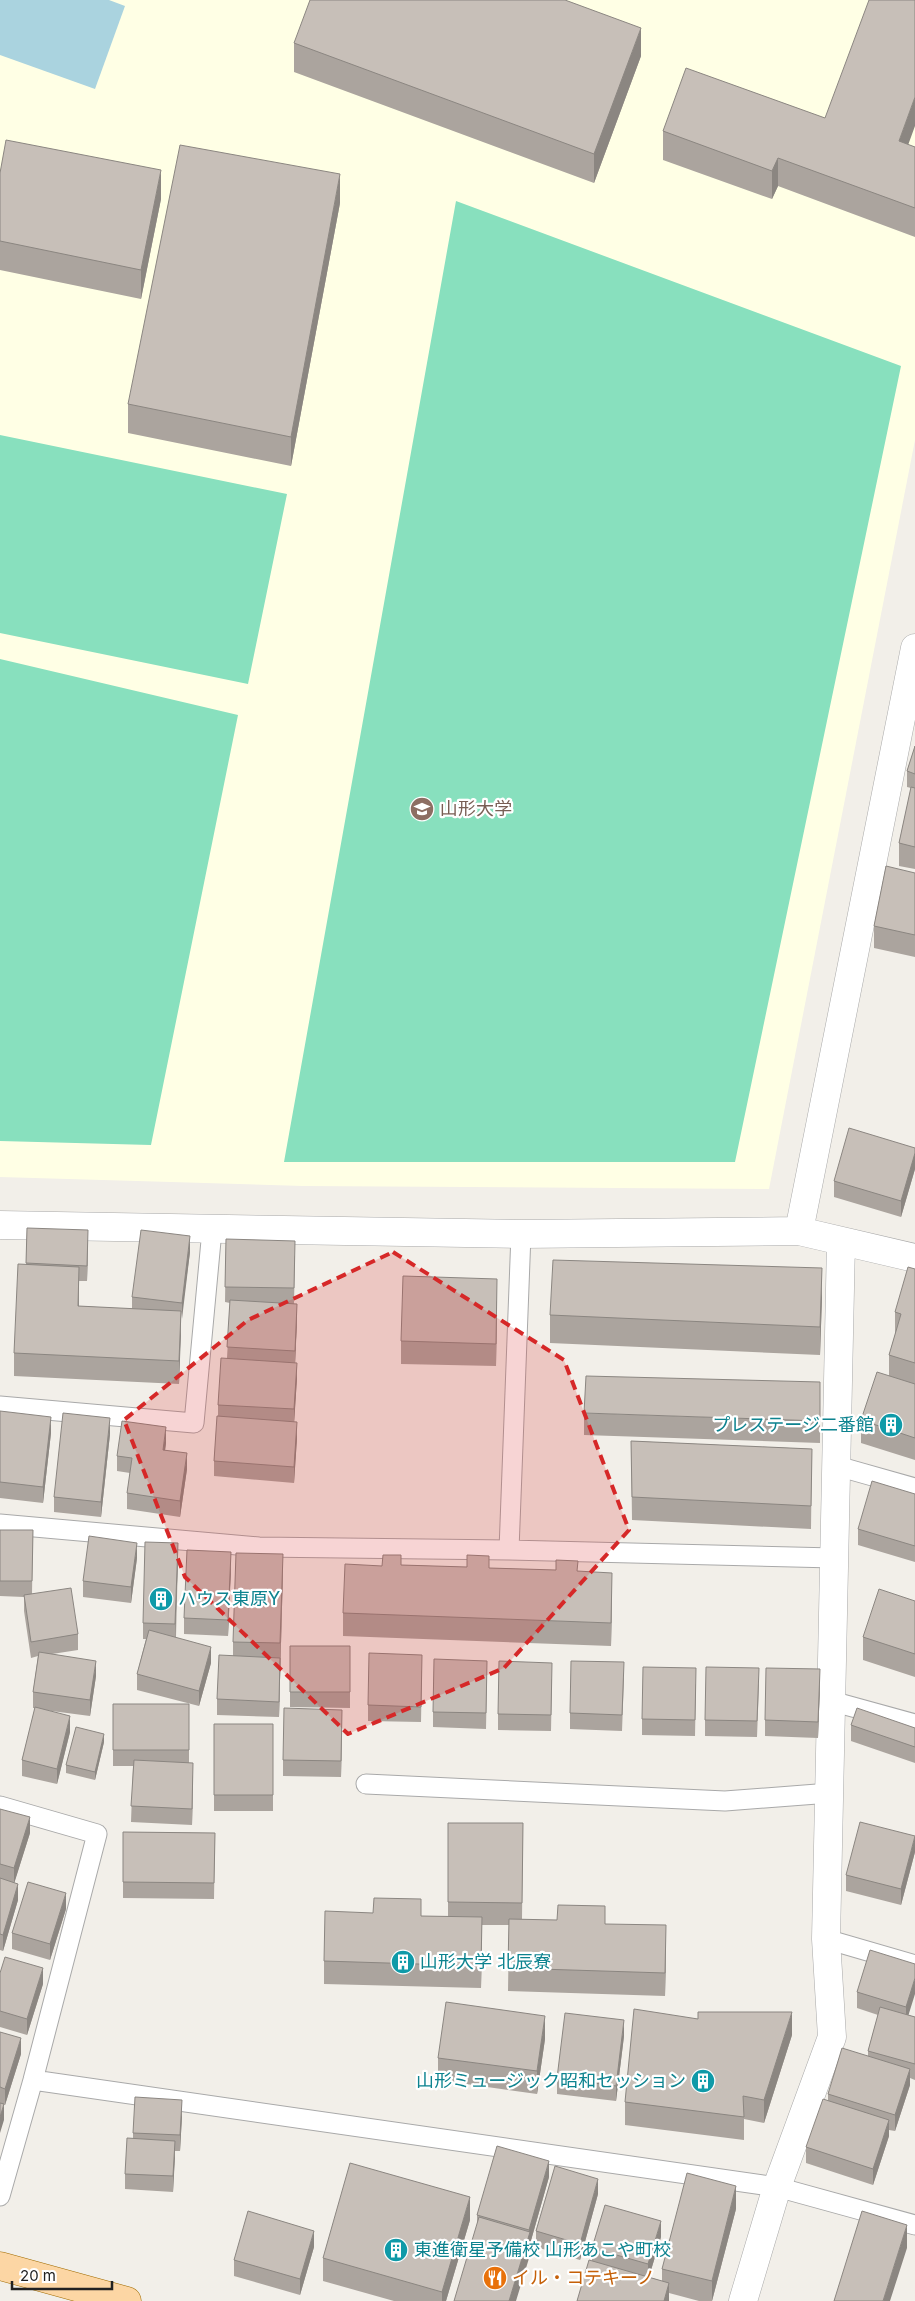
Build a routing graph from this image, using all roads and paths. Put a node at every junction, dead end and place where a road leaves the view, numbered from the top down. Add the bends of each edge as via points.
1 (915, 648) edge
2 (0, 1226) edge
3 (212, 1230) junction
4 (799, 1231) junction
5 (521, 1234) junction
6 (841, 1242) junction
7 (915, 1258) edge
8 (0, 1406) edge
9 (837, 1466) junction
10 (915, 1488) edge
11 (0, 1524) edge
12 (509, 1550) junction
13 (834, 1558) junction
14 (831, 1701) junction
15 (915, 1724) edge
16 (366, 1784) dead end
17 (830, 1793) junction
18 (0, 1806) edge
19 (826, 1938) junction
20 (915, 1965) edge
21 (33, 2080) junction
22 (777, 2187) junction
23 (0, 2196) edge
24 (915, 2225) edge
25 (0, 2266) edge
26 (127, 2301) edge
27 (743, 2301) edge

1 - 4 street
2 - 3 street
3 - 5 street
3 - 8 lane via 194,1423
4 - 5 street
4 - 6 street
5 - 12 lane
6 - 7 street
6 - 9 street
9 - 10 lane
9 - 13 street
11 - 12 lane via 259,1547
12 - 13 lane
13 - 14 street
14 - 15 lane
14 - 17 street
16 - 17 lane via 725,1800
17 - 19 street
18 - 21 lane via 97,1834
19 - 20 lane
19 - 22 street via 832,2037
21 - 22 lane
21 - 23 lane
22 - 24 lane
22 - 27 street
25 - 26 main road

